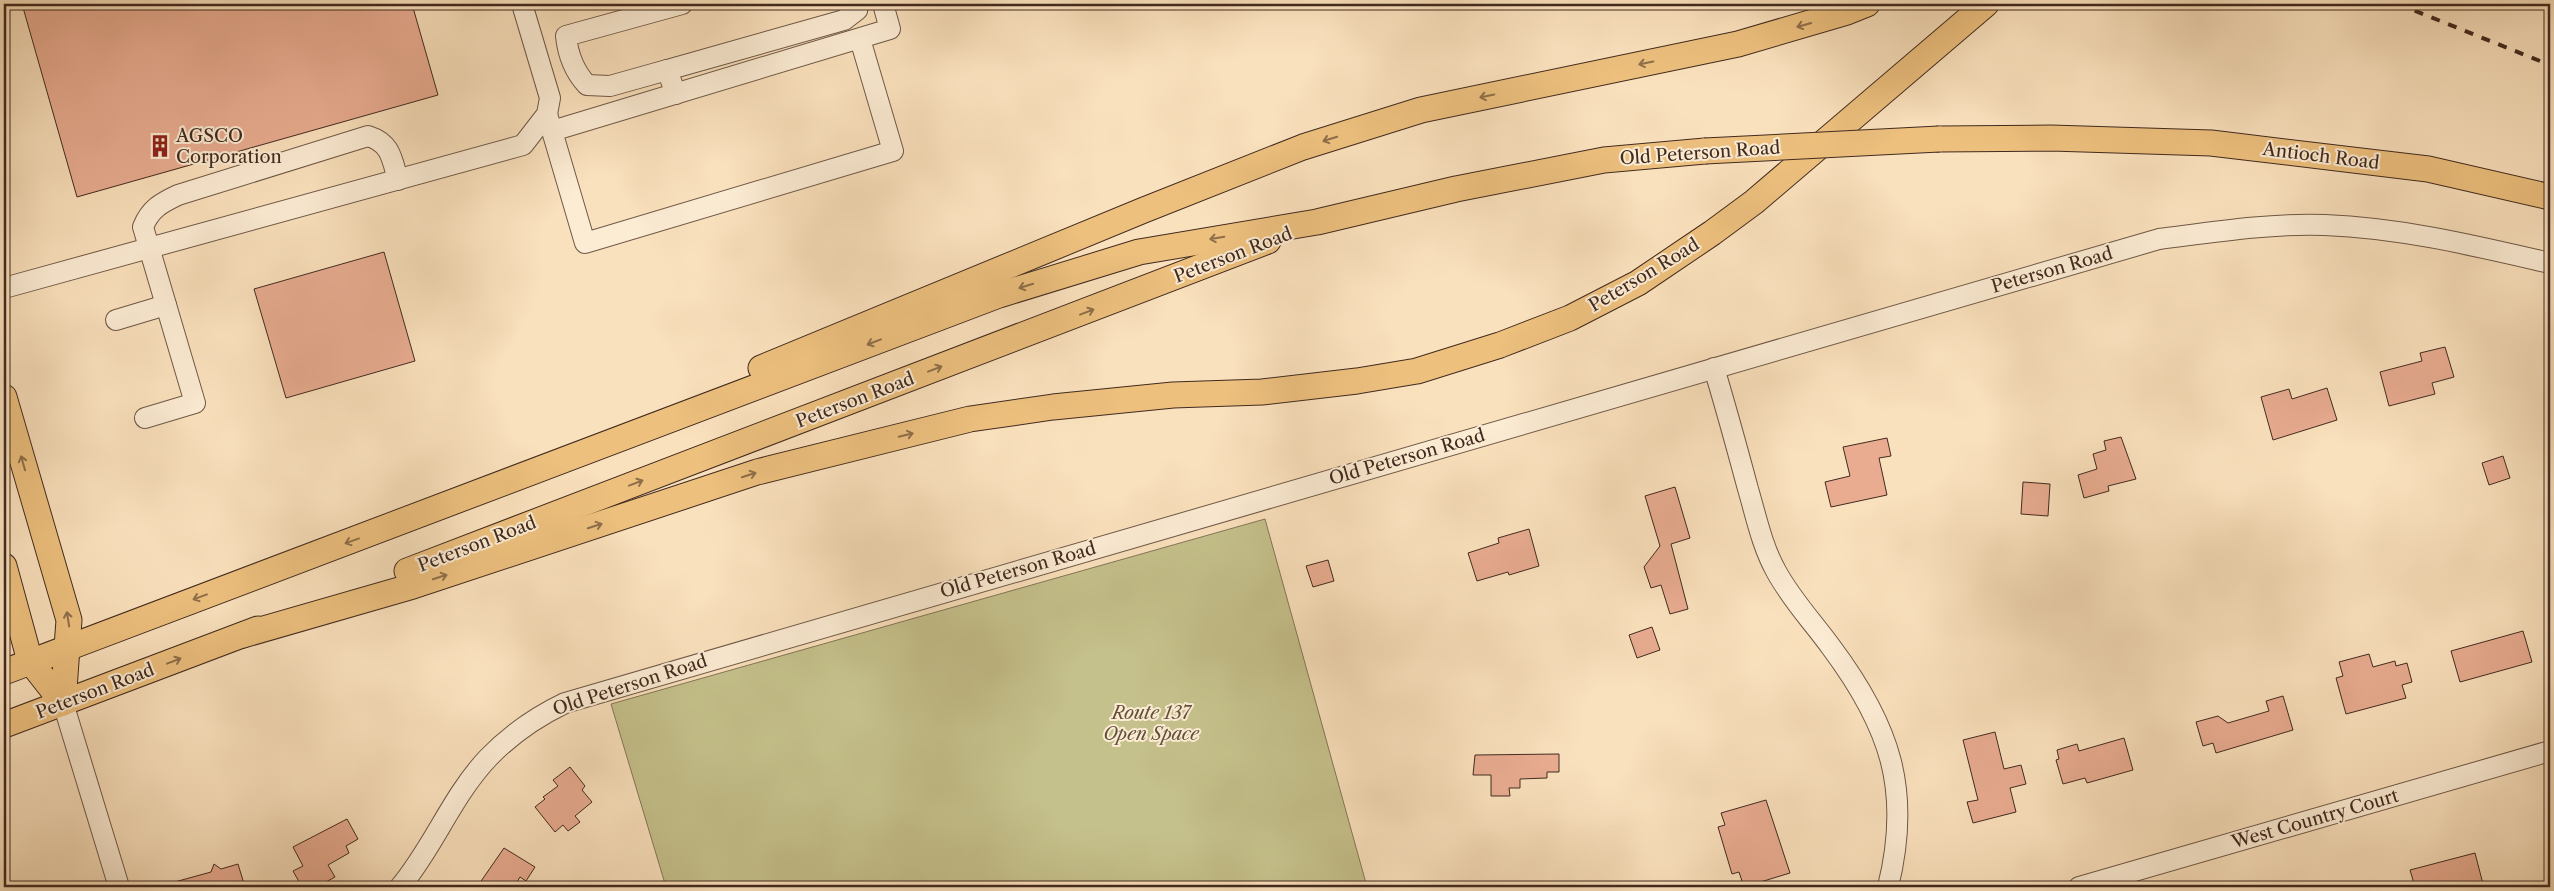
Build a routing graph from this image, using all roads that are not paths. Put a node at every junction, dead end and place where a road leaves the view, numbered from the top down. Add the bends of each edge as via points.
1 (522, 4) edge
2 (682, 4) edge
3 (855, 4) edge
4 (883, 4) edge
5 (1867, 4) edge
6 (1986, 4) edge
7 (860, 39) junction
8 (667, 70) junction
9 (676, 94) junction
10 (550, 122) junction
11 (2089, 139) joint
12 (398, 180) junction
13 (2550, 197) edge
14 (1317, 222) junction
15 (149, 248) junction
16 (2550, 263) edge
17 (4, 288) edge
18 (166, 305) junction
19 (116, 320) dead end
20 (1714, 368) junction
21 (4, 397) edge
22 (145, 418) dead end
23 (398, 524) junction
24 (4, 566) edge
25 (242, 635) junction
26 (68, 647) junction
27 (30, 661) junction
28 (4, 672) edge
29 (63, 703) junction
30 (4, 725) edge
31 (2550, 751) edge
32 (119, 887) edge
33 (400, 887) edge
34 (1888, 887) edge
35 (2079, 887) edge

1 - 10 street via 550,98
2 - 8 street via 566,36 577,74 587,85 610,86
3 - 8 street via 856,10 844,20
4 - 7 street via 890,29
5 -> 23 main road, Peterson Road via 1738,44 1421,110 1303,147 740,376
25 -> 6 main road, Peterson Road via 412,586 757,472 970,419 1053,407 1262,392 1357,381 1417,371 1500,346 1570,318 1638,283 1712,233 1754,202
7 - 9 street
7 - 10 street via 893,151 586,243
8 - 9 street
9 - 10 street
10 - 12 street via 523,145
11 - 13 main road, Antioch Road via 2211,143 2418,168
11 - 14 main road, Old Peterson Road, bridge via 1940,138 1604,160 1456,189
12 - 15 street
12 - 15 street via 390,153 381,140 368,136 178,195 159,204 148,214 143,227
14 -> 23 main road, Peterson Road via 1139,252 999,295
25 -> 14 main road, Peterson Road
15 - 17 street
15 - 18 street
16 - 20 street, Peterson Road via 2430,236 2325,225 2224,230 2159,239
18 - 19 street
18 - 22 street via 195,403
20 - 33 street, Old Peterson Road via 565,703 538,716 487,759
20 - 34 street via 1761,535 1775,570 1797,606 1831,647 1861,692 1885,740 1897,785 1899,827
26 -> 21 main road via 69,620
23 -> 26 main road, Peterson Road
24 - 27 main road
29 -> 25 main road, Peterson Road
26 - 27 main road, Peterson Road
26 - 29 main road
27 - 28 main road, Peterson Road
27 - 29 main road
29 - 30 main road, Peterson Road
29 - 32 street
31 - 35 street, West Country Court

